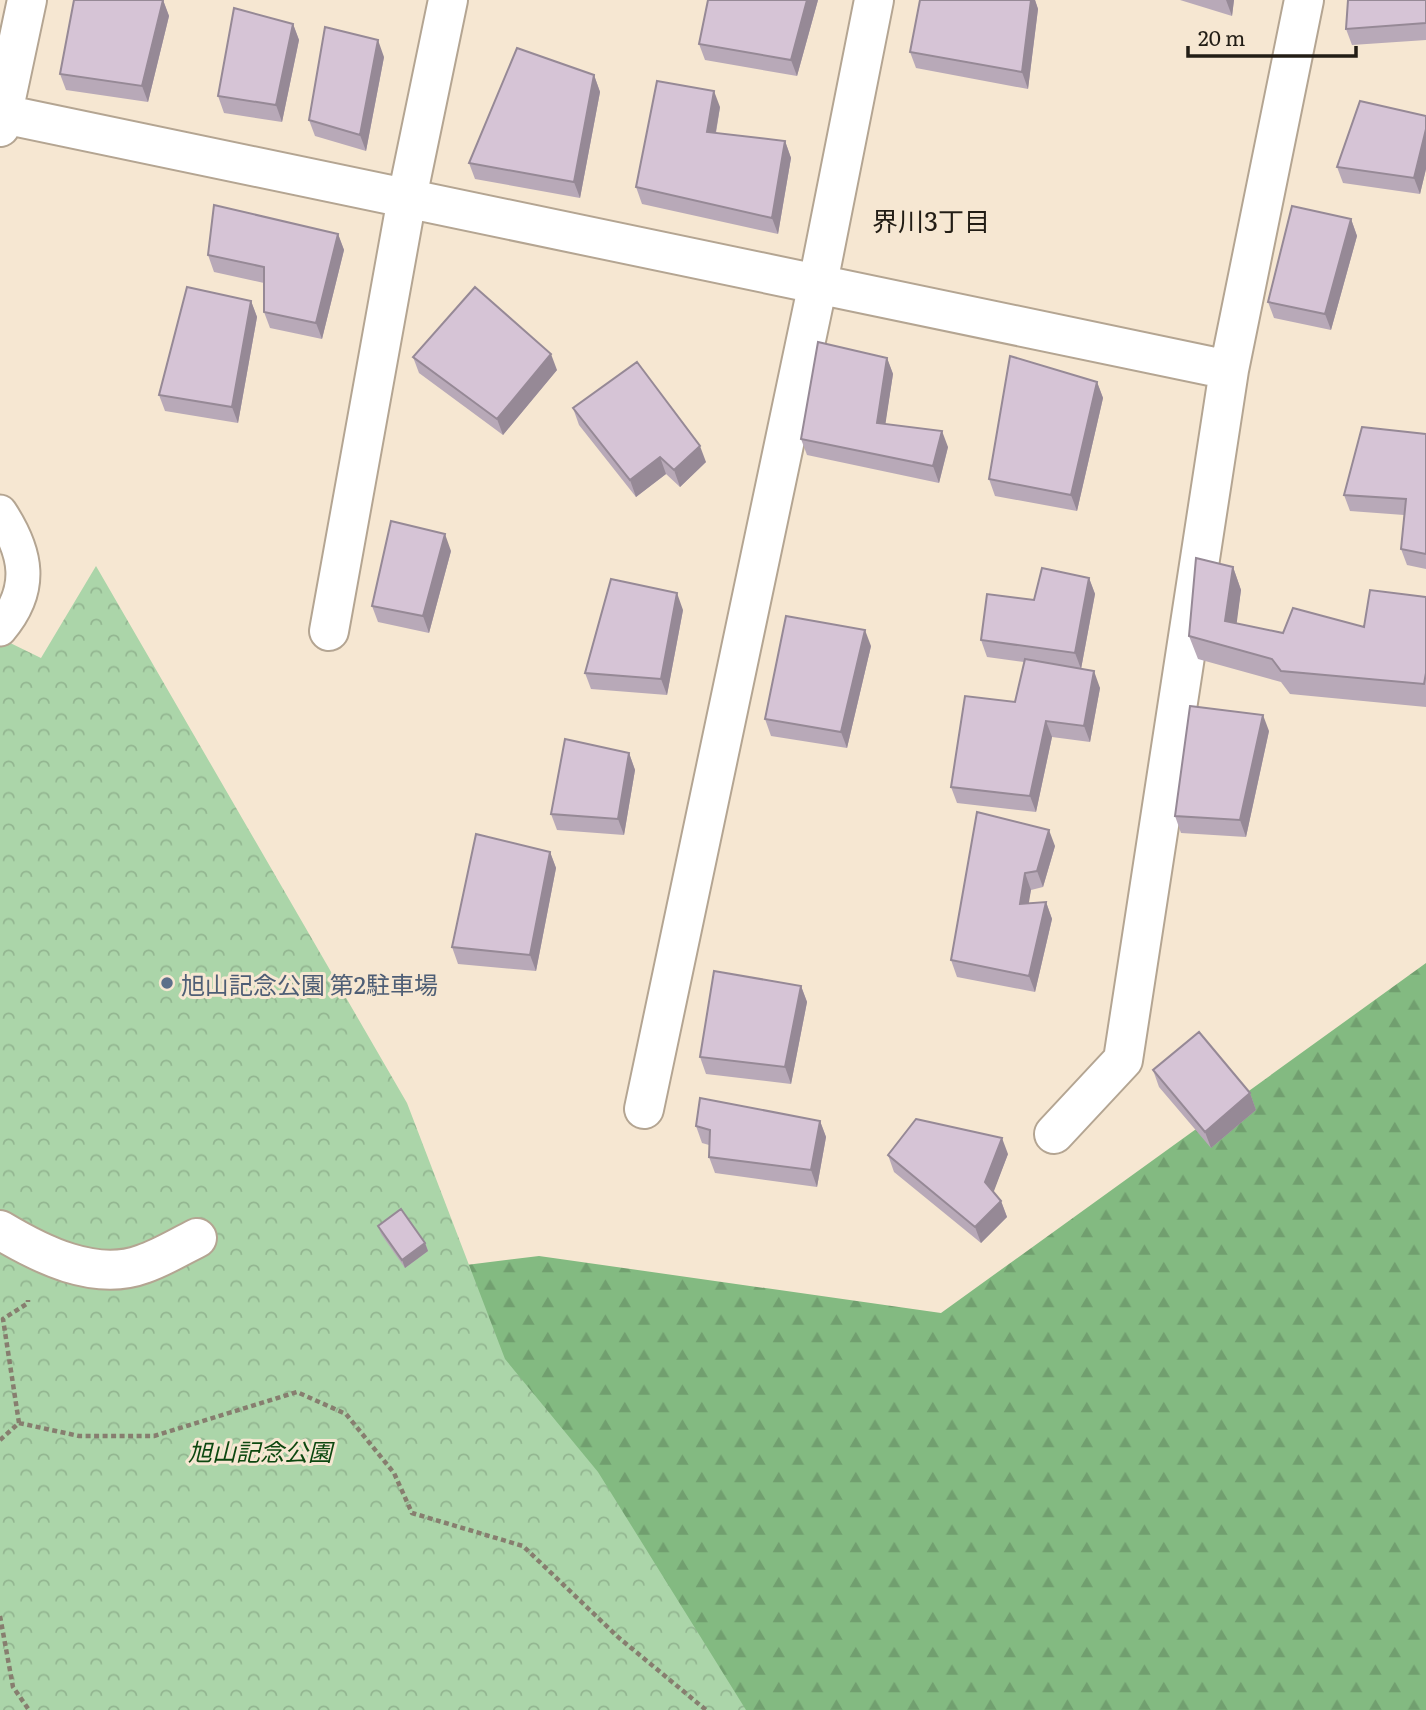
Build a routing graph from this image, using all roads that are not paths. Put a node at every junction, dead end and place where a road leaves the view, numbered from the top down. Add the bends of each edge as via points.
1 (27, 0) edge
2 (448, 0) edge
3 (874, 0) edge
4 (1304, 0) edge
5 (1, 120) edge
6 (407, 198) junction
7 (818, 283) junction
8 (1228, 370) junction
9 (0, 512) edge
10 (0, 629) edge
11 (329, 631) dead end
12 (643, 1109) dead end
13 (1054, 1134) dead end
14 (0, 1230) edge
15 (197, 1238) dead end

1 - 5 street
2 - 6 street
3 - 7 street
4 - 8 street
5 - 6 street
6 - 7 street
6 - 11 street
7 - 8 street
7 - 12 street
8 - 13 street via 1122,1060
9 - 10 lane via 15,536 25,573 15,611
14 - 15 street via 64,1261 103,1270 141,1265

